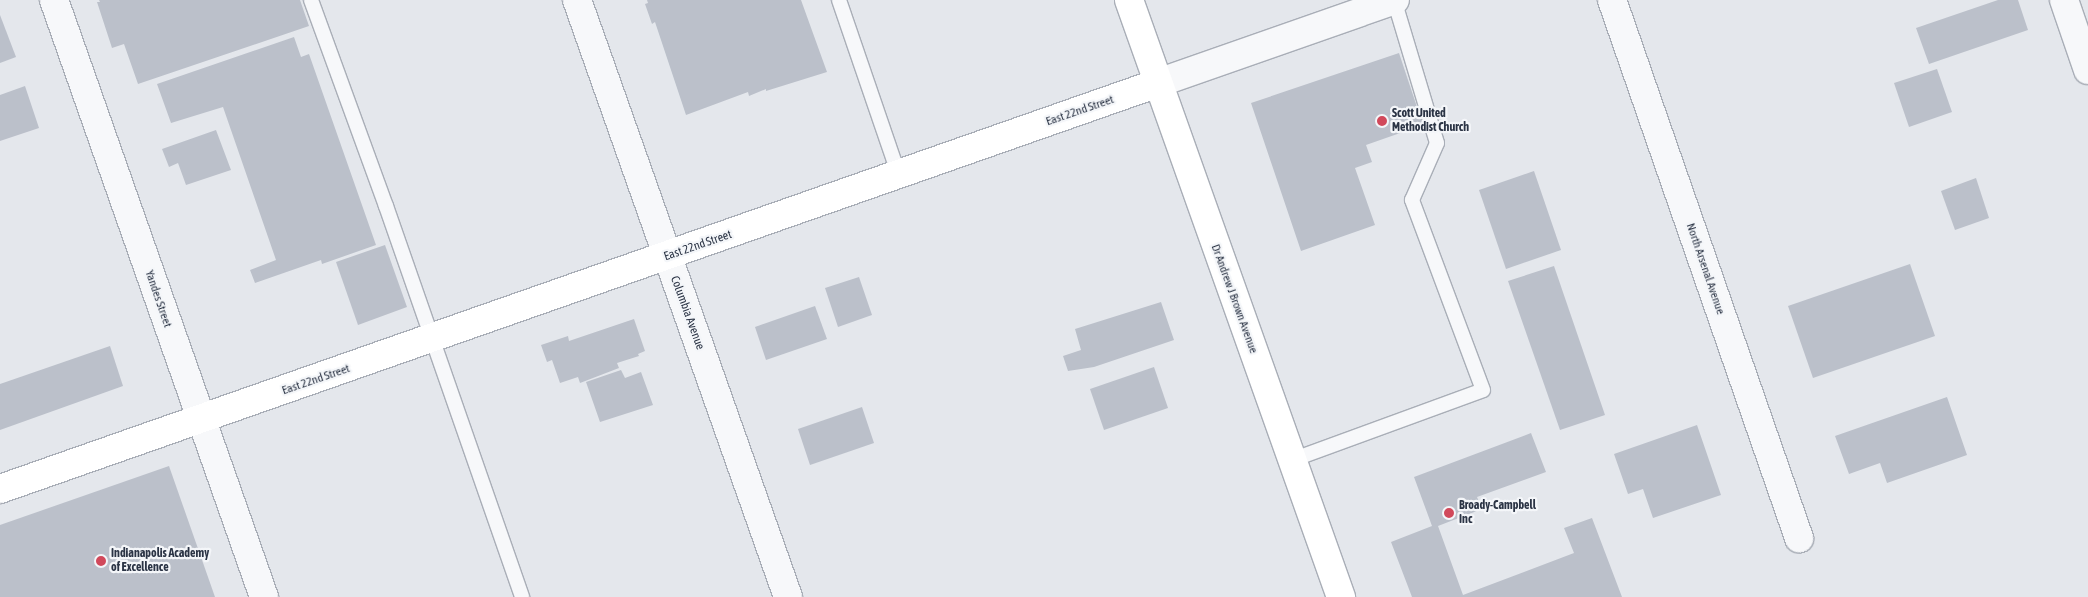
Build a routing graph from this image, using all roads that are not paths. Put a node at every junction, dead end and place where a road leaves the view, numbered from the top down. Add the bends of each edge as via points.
1 (54, 0) edge
2 (311, 0) edge
3 (577, 0) edge
4 (840, 0) edge
5 (1129, 0) edge
6 (1395, 0) edge
7 (1612, 0) edge
8 (2064, 0) edge
9 (2088, 70) edge
10 (1158, 83) junction
11 (899, 175) junction
12 (667, 257) junction
13 (432, 339) junction
14 (201, 420) junction
15 (1292, 460) junction
16 (0, 489) edge
17 (1799, 538) dead end
18 (264, 597) edge
19 (522, 597) edge
20 (788, 597) edge
21 (1341, 597) edge

1 - 14 street, Yandes Street
2 - 13 lane
3 - 12 street, Columbia Avenue
4 - 11 lane
5 - 10 main road, Dr Andrew J Brown Avenue
6 - 10 street, East 22nd Street
6 - 15 lane via 1437,143 1412,200 1483,390
7 - 17 street, North Arsenal Avenue
8 - 9 street
10 - 11 main road, East 22nd Street
10 - 15 main road, Dr Andrew J Brown Avenue
11 - 12 main road, East 22nd Street
12 - 13 main road, East 22nd Street
12 - 20 street, Columbia Avenue
13 - 14 main road, East 22nd Street
13 - 19 lane
14 - 16 main road, East 22nd Street
14 - 18 street, Yandes Street
15 - 21 main road, Dr Andrew J Brown Avenue

